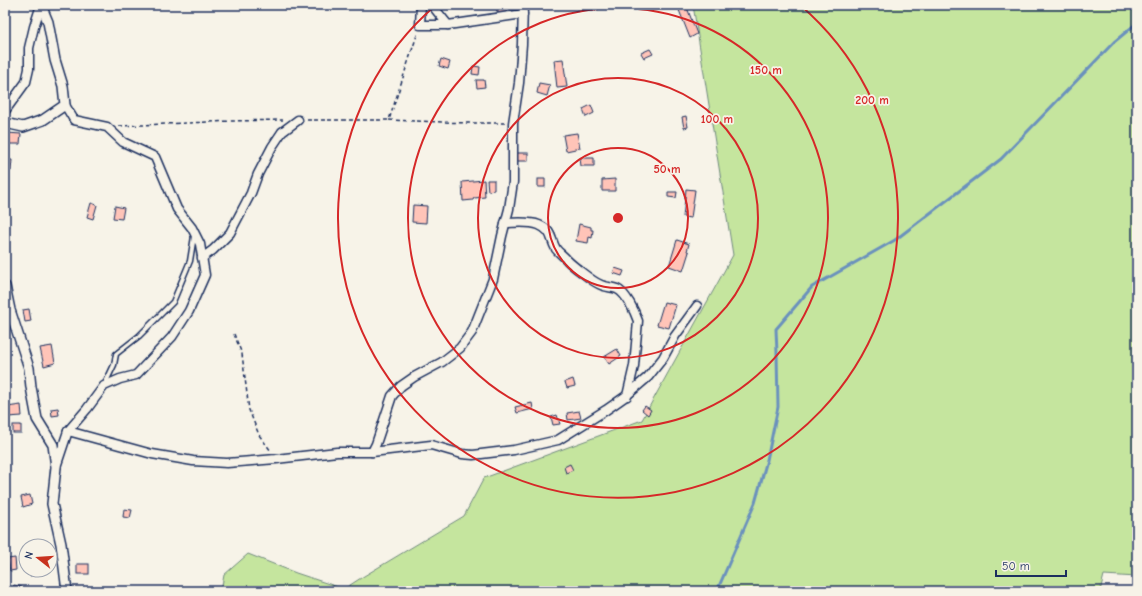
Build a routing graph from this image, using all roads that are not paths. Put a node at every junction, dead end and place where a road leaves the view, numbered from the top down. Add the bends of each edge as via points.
1 (41, 5) edge
2 (421, 5) edge
3 (432, 5) edge
4 (523, 5) edge
5 (523, 14) junction
6 (448, 25) junction
7 (65, 104) junction
8 (5, 111) edge
9 (298, 120) road end
10 (5, 123) edge
11 (505, 223) junction
12 (195, 234) junction
13 (202, 258) junction
14 (5, 286) edge
15 (697, 306) dead end
16 (104, 386) junction
17 (626, 396) junction
18 (68, 431) junction
19 (372, 452) junction
20 (56, 467) junction
21 (67, 591) edge

1 - 7 street via 48,22
1 - 8 street via 29,48 26,82
2 - 6 street via 420,25
3 - 6 street
4 - 5 street
5 - 6 street
5 - 11 street via 519,83 513,123 513,182
7 - 10 street via 43,120 23,127
7 - 12 street via 74,120 107,127 123,142 155,157 177,209
9 - 13 street via 282,132 272,147 230,233
11 - 17 street via 538,225 546,230 556,248 569,262 598,284 618,289 626,297 638,322 634,366
11 - 19 street via 493,279 472,332 460,348 442,362 401,386 392,396
12 - 13 street
12 - 16 lane via 190,261 173,302 139,336 116,354
13 - 16 street via 205,275 190,311 172,337 136,375
14 - 20 street via 29,368 38,419 53,445
15 - 17 street via 663,358 648,377
16 - 18 street
17 - 19 street via 558,440 540,445 473,455 431,445
18 - 19 street via 152,454 194,461 227,463 337,452
18 - 20 street
20 - 21 street via 52,504

